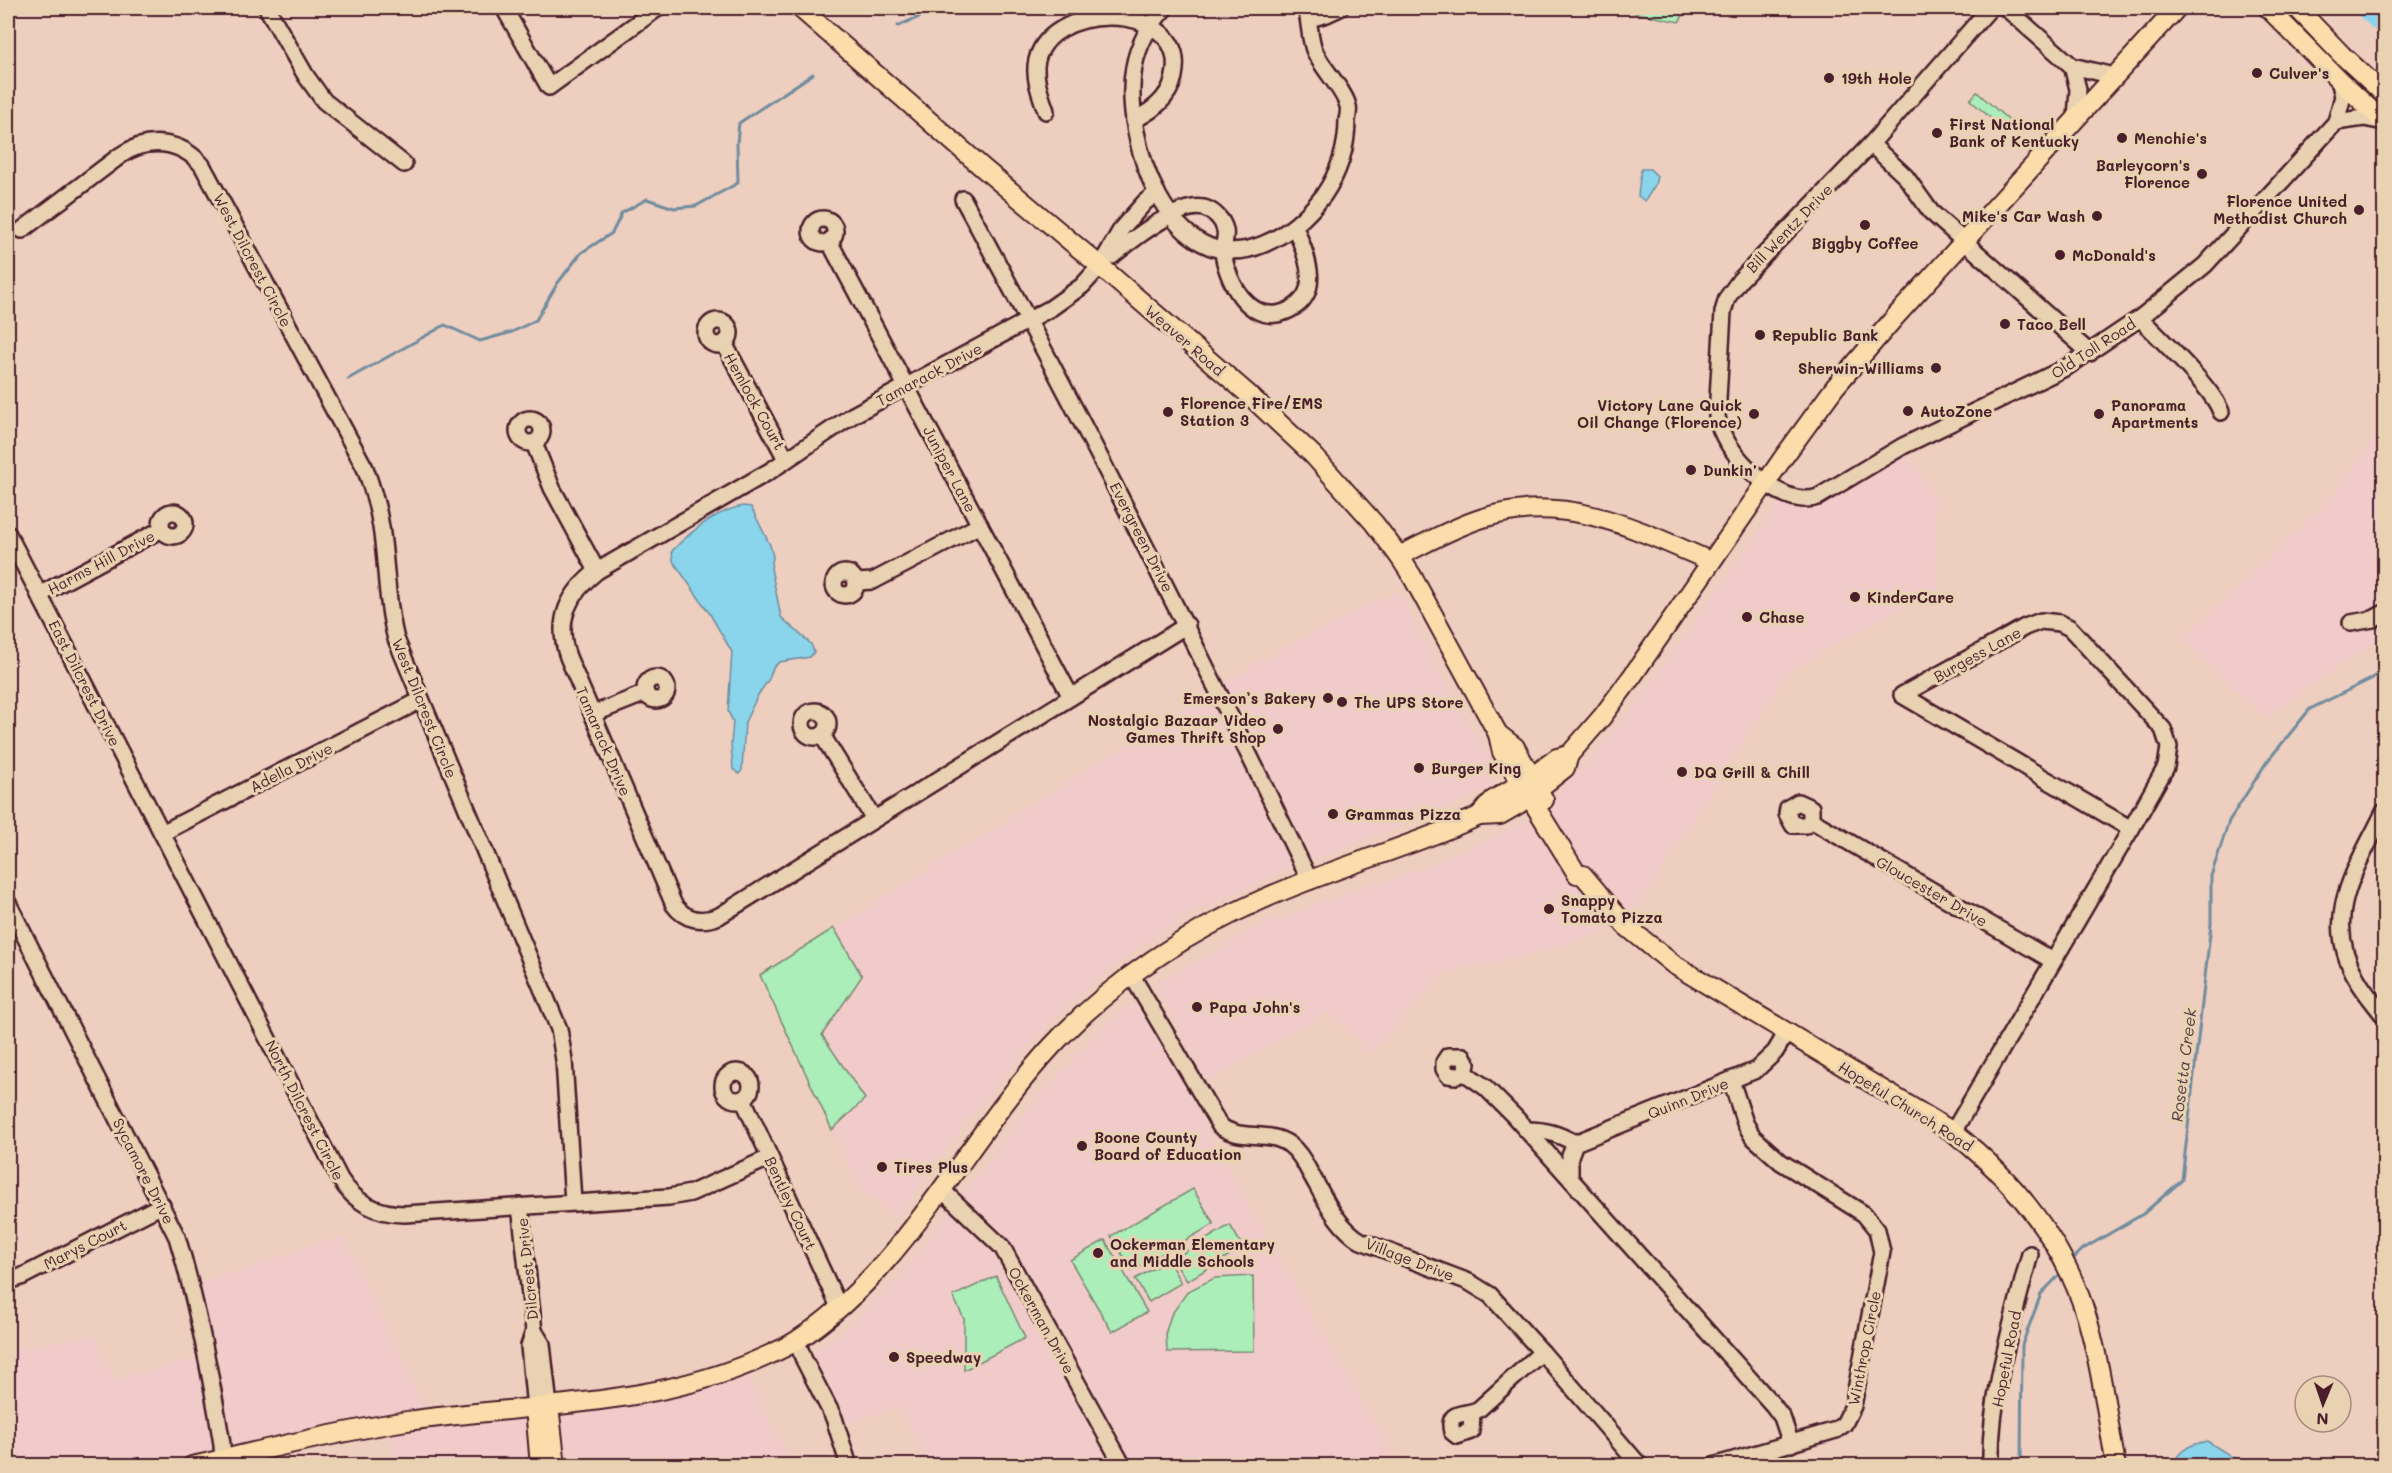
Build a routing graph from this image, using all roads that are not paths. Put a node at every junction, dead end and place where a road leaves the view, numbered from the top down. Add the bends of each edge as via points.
1 (267, 8) edge
2 (504, 8) edge
3 (658, 8) edge
4 (800, 8) edge
5 (1165, 8) edge
6 (1340, 8) edge
7 (1990, 8) edge
8 (2006, 8) edge
9 (2177, 8) edge
10 (2268, 8) edge
11 (2298, 8) edge
12 (1307, 13) edge
13 (1155, 20) junction
14 (2072, 66) junction
15 (2114, 76) junction
16 (2339, 80) junction
17 (2385, 94) edge
18 (1046, 111) dead end
19 (2076, 118) junction
20 (1134, 120) junction
21 (2336, 122) junction
22 (2385, 122) edge
23 (1871, 144) junction
24 (404, 164) dead end
25 (1157, 193) junction
26 (963, 199) dead end
27 (1171, 216) junction
28 (1295, 227) junction
29 (22, 230) dead end
30 (829, 241) dead end
31 (1964, 242) junction
32 (1222, 251) junction
33 (1100, 266) junction
34 (2140, 318) junction
35 (1030, 321) junction
36 (724, 344) dead end
37 (2090, 353) junction
38 (907, 385) junction
39 (2221, 412) dead end
40 (534, 443) dead end
41 (786, 459) junction
42 (1766, 483) junction
43 (980, 525) junction
44 (162, 529) dead end
45 (8, 534) edge
46 (1400, 556) junction
47 (1710, 561) junction
48 (597, 571) junction
49 (857, 582) dead end
50 (39, 595) junction
51 (2385, 613) edge
52 (2351, 623) dead end
53 (1187, 625) junction
54 (646, 693) dead end
55 (1071, 697) junction
56 (421, 700) junction
57 (593, 714) junction
58 (822, 735) dead end
59 (1530, 787) junction
60 (2385, 812) edge
61 (874, 819) junction
62 (1810, 820) dead end
63 (2131, 829) junction
64 (162, 833) junction
65 (1310, 881) junction
66 (8, 903) edge
67 (2053, 962) junction
68 (1131, 974) junction
69 (2385, 1016) edge
70 (1787, 1032) junction
71 (1465, 1073) dead end
72 (1731, 1080) junction
73 (743, 1099) dead end
74 (1527, 1130) junction
75 (1953, 1132) junction
76 (1575, 1143) junction
77 (769, 1158) junction
78 (1570, 1177) junction
79 (942, 1190) junction
80 (573, 1202) junction
81 (162, 1204) junction
82 (520, 1206) junction
83 (2030, 1254) dead end
84 (8, 1281) edge
85 (839, 1307) junction
86 (797, 1341) junction
87 (1542, 1352) junction
88 (542, 1407) junction
89 (1472, 1413) dead end
90 (1791, 1444) junction
91 (223, 1462) edge
92 (192, 1466) edge
93 (540, 1466) edge
94 (556, 1466) edge
95 (849, 1466) edge
96 (1122, 1466) edge
97 (1640, 1466) edge
98 (1713, 1466) edge
99 (1991, 1466) edge
100 (2116, 1466) edge

1 - 24 street via 324,101
2 - 3 street via 549,87
4 - 33 main road, Weaver Road
5 - 13 street
6 - 12 street via 1327,14
7 - 23 street, Bill Wentz Drive
8 - 14 street
9 - 15 main road
10 - 16 main road
11 - 17 main road
12 - 28 street via 1315,51 1348,106 1347,140 1330,186
13 - 18 street via 1109,9 1085,13 1054,28 1040,50 1036,66
13 - 20 street via 1134,65
13 - 20 street via 1174,43 1175,75 1161,103
14 - 15 street
14 - 19 street via 2078,89
15 - 19 main road
16 - 21 street via 2343,96
16 - 22 main road
19 - 31 main road
20 - 25 street via 1142,157
21 - 22 street via 2364,118
21 - 34 street, Old Toll Road via 2205,265
23 - 31 street via 1906,177 1931,212
23 - 42 street, Bill Wentz Drive via 1727,298 1723,312 1719,429 1736,456
25 - 27 street
25 - 33 street via 1122,228
26 - 35 street, Evergreen Drive
27 - 32 street via 1195,239
27 - 32 street via 1192,208 1213,212 1225,230
27 - 33 street via 1133,238
28 - 32 street via 1258,247
28 - 32 street via 1311,280 1302,300 1284,312 1263,313 1244,303
29 - 56 street, West Dilcrest Circle via 138,145 170,144 187,151 202,165 365,468 381,524 391,623
30 - 38 street, Juniper Lane
31 - 37 street
31 - 42 main road via 1856,361
33 - 35 street, Tamarack Drive via 1082,286
33 - 46 main road, Weaver Road via 1313,455
34 - 37 street, Old Toll Road
34 - 39 street via 2206,388
35 - 38 street, Tamarack Drive
35 - 53 street, Evergreen Drive
36 - 41 street, Hemlock Court
37 - 42 street, Old Toll Road via 2067,368 1903,446 1818,497 1807,501 1794,499
38 - 41 street, Tamarack Drive via 843,420
38 - 43 street, Juniper Lane
40 - 48 street via 552,488
41 - 48 street, Tamarack Drive
42 - 47 main road
43 - 49 street via 873,581
43 - 55 street, Juniper Lane
44 - 50 street, Harms Hill Drive
45 - 50 street, East Dilcrest Drive
46 - 47 main road via 1482,519 1545,508 1601,519
46 - 59 main road, Weaver Road via 1498,734 1515,747
47 - 59 main road via 1602,717 1569,755 1557,758
48 - 57 street, Tamarack Drive via 575,592 563,629 568,657
50 - 64 street, East Dilcrest Drive
51 - 52 street
53 - 55 street, Tamarack Drive
53 - 65 street, Evergreen Drive
54 - 57 street
55 - 61 street, Tamarack Drive
56 - 64 street, Adella Drive
56 - 80 street, West Dilcrest Circle via 559,1029
57 - 61 street, Tamarack Drive via 670,897 687,917 706,920 719,916
58 - 61 street
59 - 65 main road via 1493,800 1479,816
59 - 70 main road, Hopeful Church Road via 1577,874 1649,946
60 - 69 street via 2349,886 2340,919 2350,967
62 - 67 street, Gloucester Drive
63 - 63 street, Burgess Lane via 2166,768 2167,738 2158,723 2070,628 2050,621 2033,623 1902,695
63 - 67 street, Burgess Lane
64 - 82 street, North Dilcrest Circle via 351,1194 369,1207 392,1214
65 - 68 main road via 1199,931
66 - 81 street, Sycamore Drive
67 - 75 street, Burgess Lane
68 - 79 main road via 1052,1045
68 - 87 street, Village Drive via 1220,1126 1234,1134 1264,1135 1288,1143 1350,1234 1479,1287
70 - 72 street, Quinn Drive via 1766,1062
70 - 75 main road, Hopeful Church Road
71 - 74 street
72 - 76 street, Quinn Drive
72 - 90 street, Winthrop Circle via 1745,1123 1761,1146 1864,1214 1881,1240 1881,1266 1850,1415 1836,1430
73 - 77 street, Bentley Court
74 - 76 street via 1557,1133
74 - 78 street
75 - 100 main road, Hopeful Church Road via 2012,1184 2052,1238 2075,1284 2093,1339
76 - 78 street via 1570,1156
77 - 80 street, North Dilcrest Circle via 691,1194
77 - 85 street, Bentley Court
78 - 90 street via 1773,1405 1782,1417
79 - 85 main road via 871,1276
79 - 96 street, Ockerman Drive via 1002,1248
80 - 82 street, North Dilcrest Circle
81 - 84 street, Marys Court
81 - 91 street, Sycamore Drive via 184,1261
82 - 88 street, Dilcrest Drive via 534,1331 530,1346
83 - 99 street, Hopeful Road via 2002,1365
85 - 86 main road
86 - 88 main road via 743,1367 683,1386
86 - 95 street via 834,1418
87 - 89 street
87 - 97 street, Village Drive
88 - 91 main road via 344,1432
88 - 93 main road
88 - 94 main road
90 - 98 street, Winthrop Circle
91 - 92 main road

